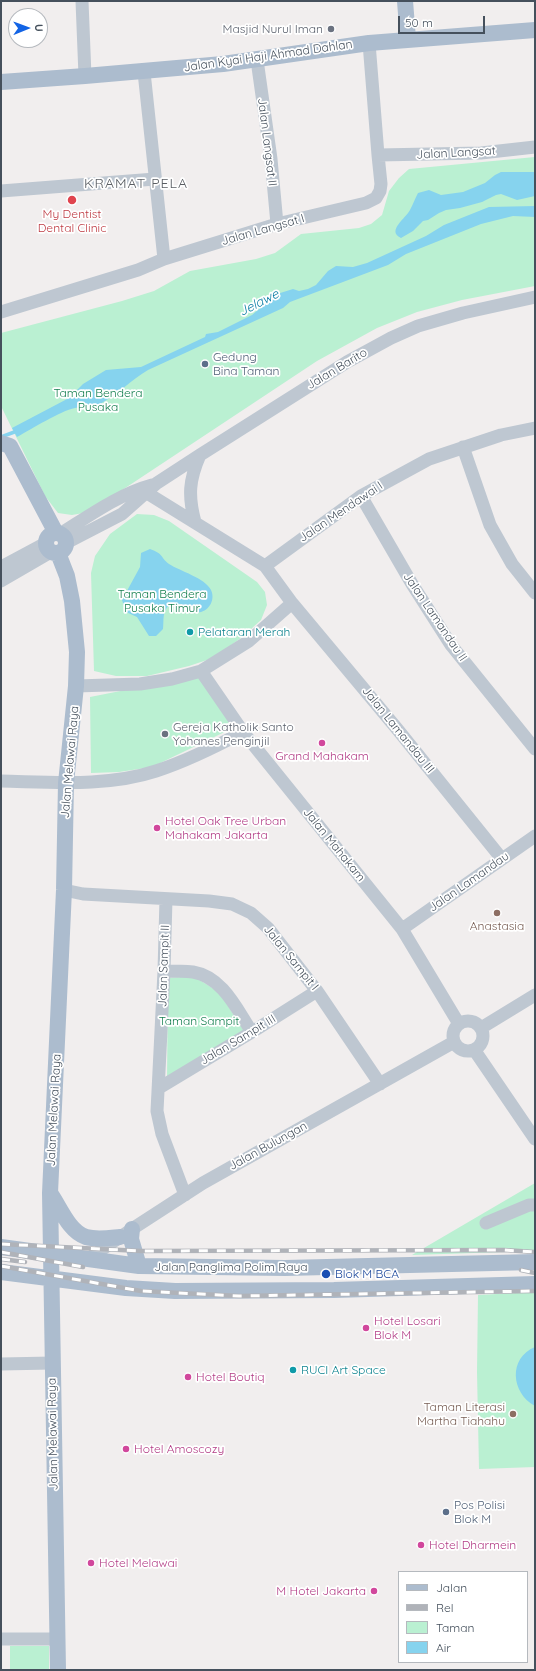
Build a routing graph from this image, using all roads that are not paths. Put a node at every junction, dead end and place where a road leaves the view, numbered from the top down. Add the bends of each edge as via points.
1 (82, 1) edge
2 (405, 1) edge
3 (535, 30) edge
4 (408, 39) junction
5 (369, 43) junction
6 (257, 60) junction
7 (144, 72) junction
8 (85, 76) junction
9 (1, 82) edge
10 (535, 147) edge
11 (378, 156) junction
12 (155, 179) junction
13 (1, 191) edge
14 (277, 224) junction
15 (164, 259) junction
16 (535, 297) edge
17 (1, 312) edge
18 (535, 428) edge
19 (1, 444) edge
20 (463, 448) junction
21 (1, 452) edge
22 (200, 455) junction
23 (157, 484) junction
24 (147, 493) junction
25 (361, 496) junction
26 (195, 522) junction
27 (55, 542) junction
28 (265, 566) junction
29 (1, 567) edge
30 (1, 581) edge
31 (535, 593) edge
32 (292, 603) junction
33 (201, 671) junction
34 (76, 686) junction
35 (243, 732) junction
36 (535, 749) edge
37 (1, 781) edge
38 (66, 783) junction
39 (535, 836) edge
40 (502, 859) junction
41 (64, 890) junction
42 (166, 899) junction
43 (402, 929) junction
44 (164, 971) junction
45 (317, 990) junction
46 (535, 995) edge
47 (459, 1024) junction
48 (481, 1028) junction
49 (252, 1032) junction
50 (454, 1042) junction
51 (474, 1051) junction
52 (380, 1084) junction
53 (159, 1088) junction
54 (535, 1139) edge
55 (50, 1193) junction
56 (185, 1195) junction
57 (533, 1201) edge
58 (486, 1223) dead end
59 (126, 1233) junction
60 (1, 1247) edge
61 (52, 1254) junction
62 (88, 1260) junction
63 (535, 1262) edge
64 (139, 1266) junction
65 (250, 1267) junction
66 (1, 1272) edge
67 (52, 1279) junction
68 (535, 1284) edge
69 (250, 1291) junction
70 (52, 1363) junction
71 (1, 1364) edge
72 (1, 1639) edge
73 (57, 1639) junction
74 (58, 1670) edge

1 - 8 street
2 - 4 main road
3 - 4 main road, Jalan Kyai Haji Ahmad Dahlan
4 - 5 main road, Jalan Kyai Haji Ahmad Dahlan
5 - 6 main road, Jalan Kyai Haji Ahmad Dahlan
5 - 11 street, Jalan Langsat I
6 - 7 main road, Jalan Kyai Haji Ahmad Dahlan
6 - 14 street, Jalan Langsat II
7 - 8 main road, Jalan Kyai Haji Ahmad Dahlan
7 - 12 street
8 - 9 main road, Jalan Kyai Haji Ahmad Dahlan
10 - 11 street, Jalan Langsat via 481,153
11 - 14 street, Jalan Langsat I via 381,184 376,198 366,203
12 - 13 street
12 - 15 street
14 - 15 street, Jalan Langsat I
15 - 17 street, Jalan Langsat I via 138,270
16 - 22 street, Jalan Barito via 463,313 418,326 391,338 347,362
18 - 20 street, Jalan Mendawai I via 501,435
19 - 27 main road via 10,446
20 - 25 street, Jalan Mendawai I via 430,459
20 - 31 street via 490,525 512,564
21 - 27 main road
22 - 23 street, Jalan Barito
22 - 26 street via 193,471 190,488
23 - 24 street, Jalan Barito
23 - 27 street, Jalan Barito via 108,504
24 - 26 street
24 - 27 street, Jalan Barito via 122,514
25 - 28 street, Jalan Mendawai I
25 - 36 street, Jalan Lamandau II via 451,645
26 - 28 street
27 - 29 street
27 - 30 street
27 - 34 main road, Jalan Melawai Raya via 68,576 72,601 77,652
28 - 32 street
32 - 33 street via 250,642
32 - 40 street, Jalan Lamandau III
33 - 34 street via 140,684
33 - 35 street, Jalan Mahakam
34 - 38 main road, Jalan Melawai Raya
35 - 38 street via 201,754 156,771 114,780
35 - 43 street, Jalan Mahakam
37 - 38 street
38 - 41 main road, Jalan Melawai Raya
39 - 40 street, Jalan Lamandau
40 - 43 street, Jalan Lamandau
41 - 42 street, Jalan Sampit I via 83,894
41 - 55 main road, Jalan Melawai Raya
42 - 44 street, Jalan Sampit II
42 - 45 street, Jalan Sampit I via 210,900 232,904 251,913 268,928
43 - 47 street, Jalan Mahakam
44 - 49 street via 194,972 211,979 223,989
44 - 53 street, Jalan Sampit II
45 - 49 street, Jalan Sampit III
45 - 52 street, Jalan Sampit I
46 - 48 street
47 - 48 street via 471,1021
47 - 50 street via 453,1035
48 - 51 street via 484,1034 483,1041
49 - 53 street, Jalan Sampit III
50 - 51 street via 462,1051
50 - 52 street, Jalan Bulungan
51 - 54 street
52 - 56 street, Jalan Bulungan via 247,1157
53 - 56 street, Jalan Sampit II via 157,1111 162,1134
55 - 59 main road via 74,1229 85,1237 98,1239
55 - 61 main road, Jalan Melawai Raya
56 - 59 street, Jalan Bulungan
57 - 58 street
59 - 62 street, Jalan Bulungan
59 - 64 main road via 131,1239
60 - 61 main road, Jalan Panglima Polim Raya
61 - 62 main road, Jalan Panglima Polim Raya
61 - 67 main road, Jalan Melawai Raya
62 - 64 main road, Jalan Panglima Polim Raya
63 - 65 main road, Jalan Panglima Polim Raya
64 - 65 main road, Jalan Panglima Polim Raya
65 - 69 main road
66 - 67 main road, Jalan Panglima Polim Raya
67 - 69 main road, Jalan Panglima Polim Raya via 175,1291
67 - 70 main road, Jalan Melawai Raya
68 - 69 main road, Jalan Panglima Polim Raya
70 - 71 street
70 - 73 main road, Jalan Melawai Raya
72 - 73 street
73 - 74 main road, Jalan Melawai Raya

